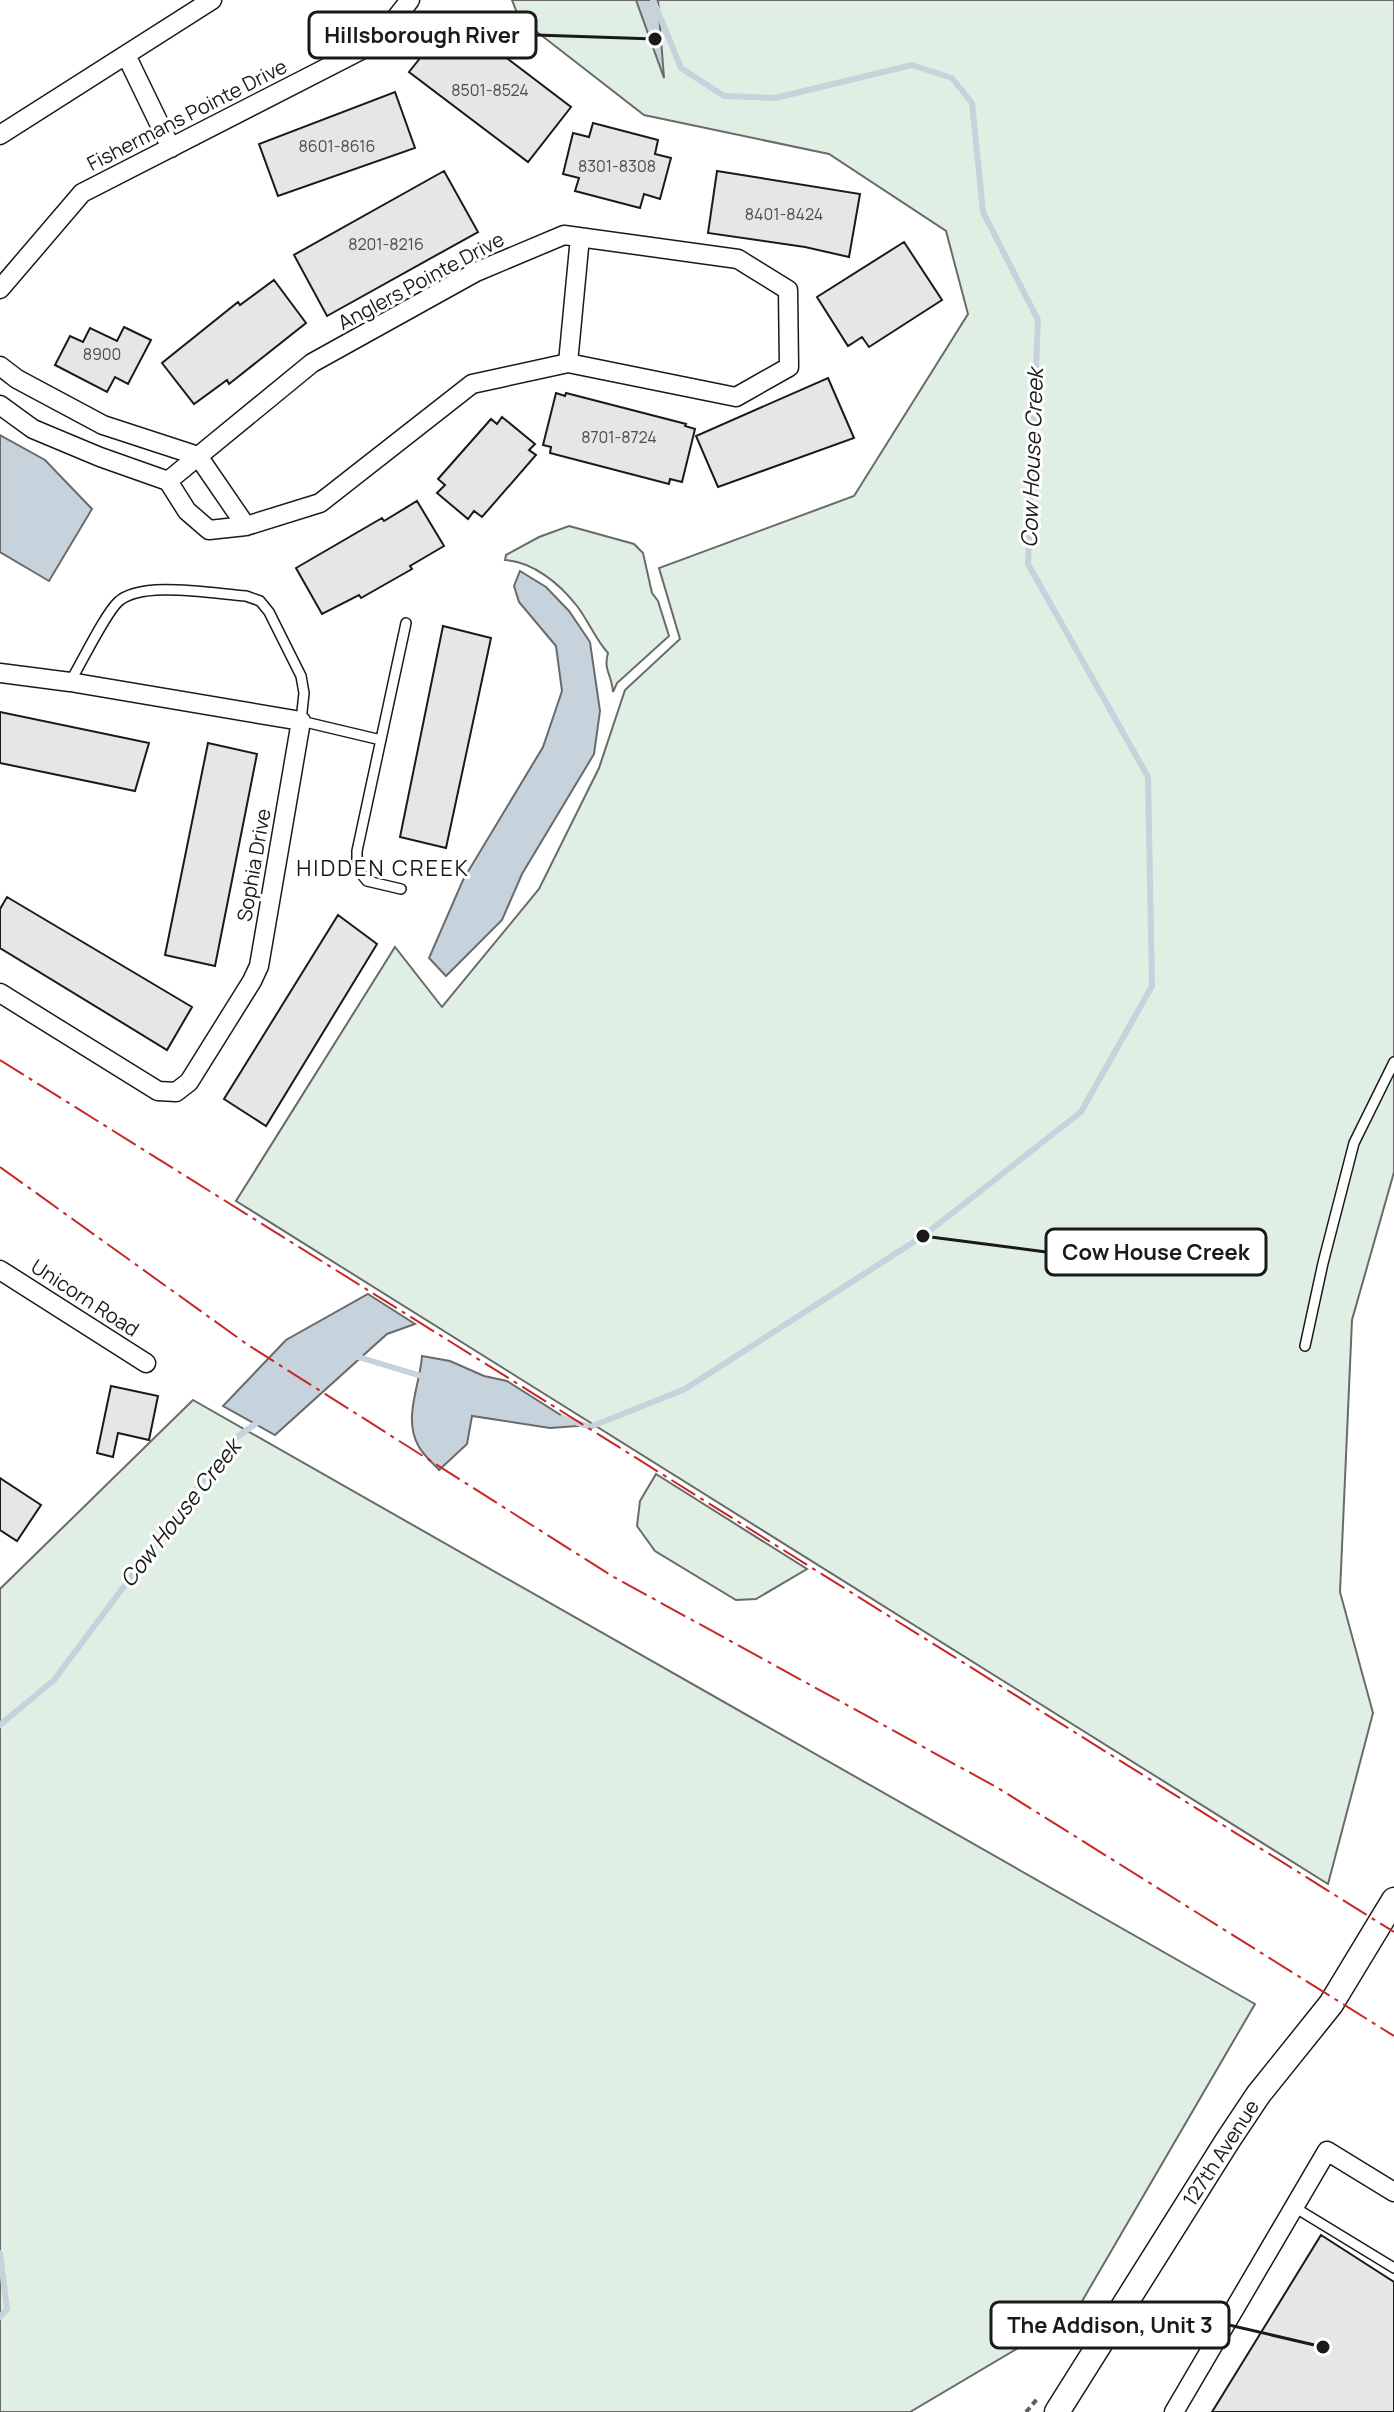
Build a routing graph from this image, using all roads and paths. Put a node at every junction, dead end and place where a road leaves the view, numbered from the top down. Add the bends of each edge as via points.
1 (212, 0) edge
2 (410, 0) edge
3 (126, 55) junction
4 (0, 135) edge
5 (171, 148) junction
6 (580, 237) junction
7 (0, 289) edge
8 (568, 363) junction
9 (0, 366) edge
10 (0, 405) edge
11 (103, 425) junction
12 (91, 453) junction
13 (198, 456) junction
14 (168, 481) junction
15 (246, 526) junction
16 (406, 623) dead end
17 (0, 673) edge
18 (70, 682) junction
19 (301, 721) junction
20 (381, 740) junction
21 (401, 889) dead end
22 (0, 993) edge
23 (1394, 1062) edge
24 (0, 1270) edge
25 (1305, 1346) dead end
26 (146, 1363) dead end
27 (1394, 1900) edge
28 (1394, 2192) edge
29 (1294, 2207) junction
30 (1394, 2268) edge
31 (1057, 2412) edge
32 (1174, 2412) edge

1 - 3 street
2 - 5 street, Fishermans Pointe Drive via 377,42
3 - 4 street
3 - 5 street
5 - 7 street, Fishermans Pointe Drive via 82,193
6 - 8 street
6 - 8 street, Anglers Pointe Drive via 738,259 763,274 788,290 789,367 736,397
6 - 13 street, Anglers Pointe Drive via 564,235 476,272 312,363
8 - 15 street, Anglers Pointe Drive via 472,384 320,503
9 - 11 street
10 - 12 street via 33,429
11 - 12 street
11 - 13 street
12 - 14 street
13 - 14 street, Anglers Pointe Drive
13 - 15 street
14 - 15 street via 187,511 209,530
16 - 20 lane
17 - 18 street
18 - 19 street
18 - 19 lane via 117,603 132,593 246,596 269,612 301,676
19 - 20 lane
19 - 22 street, Sophia Drive via 259,966 189,1082 176,1092 158,1091
20 - 21 lane via 357,869 367,881
23 - 25 lane via 1354,1143
24 - 26 street, Unicorn Road
27 - 31 street, 127th Avenue via 1331,2004 1258,2095
28 - 29 street via 1327,2151
29 - 30 lane
29 - 32 street

